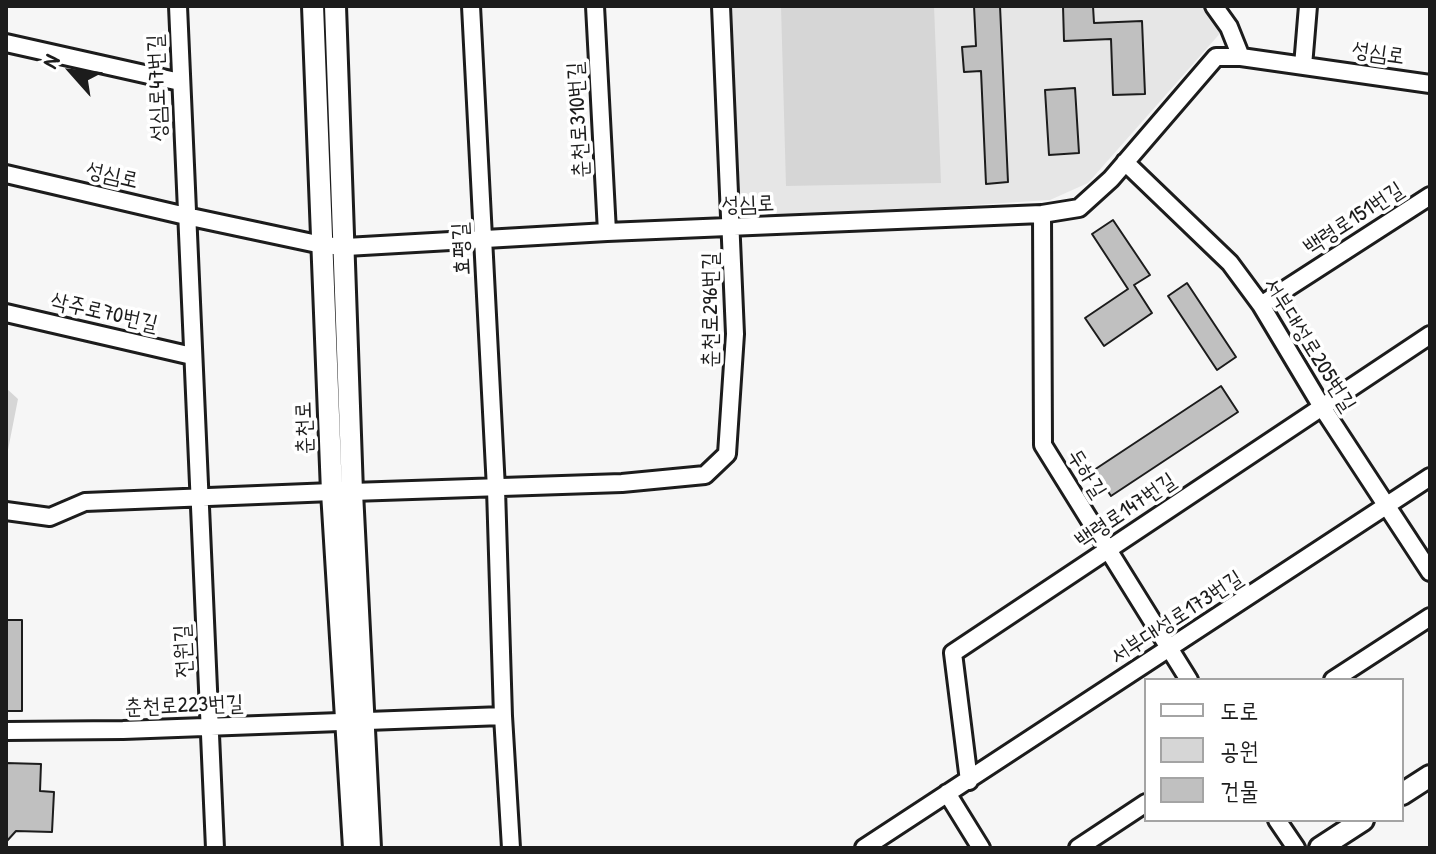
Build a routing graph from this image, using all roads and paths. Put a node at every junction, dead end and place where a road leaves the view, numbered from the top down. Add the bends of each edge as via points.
1 (178, 6) edge
2 (313, 6) edge
3 (335, 6) edge
4 (471, 6) edge
5 (595, 6) edge
6 (721, 6) edge
7 (1214, 6) edge
8 (1308, 6) edge
9 (6, 43) edge
10 (1241, 57) junction
11 (1303, 66) junction
12 (180, 82) junction
13 (1430, 84) edge
14 (1125, 162) junction
15 (6, 174) edge
16 (1430, 196) edge
17 (1042, 214) junction
18 (186, 216) junction
19 (733, 228) junction
20 (607, 232) junction
21 (483, 240) junction
22 (322, 245) junction
23 (346, 247) junction
24 (1261, 305) junction
25 (6, 313) edge
26 (1430, 335) edge
27 (192, 356) junction
28 (1322, 407) junction
29 (1430, 477) edge
30 (496, 489) junction
31 (342, 492) junction
32 (198, 499) junction
33 (1385, 507) junction
34 (6, 511) edge
35 (1107, 550) junction
36 (1430, 572) edge
37 (1430, 617) edge
38 (1170, 649) junction
39 (1188, 678) edge
40 (1336, 678) edge
41 (503, 716) junction
42 (356, 721) junction
43 (209, 728) junction
44 (6, 731) edge
45 (1430, 776) edge
46 (969, 781) junction
47 (947, 793) junction
48 (1404, 793) edge
49 (1144, 804) edge
50 (1278, 822) edge
51 (1360, 822) edge
52 (215, 848) edge
53 (354, 848) edge
54 (370, 848) edge
55 (511, 848) edge
56 (864, 848) edge
57 (981, 848) edge
58 (1078, 848) edge
59 (1296, 848) edge
60 (1320, 848) edge

1 - 12 street, 성심로47번길
2 - 22 street, 춘천로
3 - 23 street, 춘천로
4 - 21 street, 효평길
5 - 20 street, 춘천로310번길
6 - 19 street, 춘천로296번길
7 - 10 street
8 - 11 street
9 - 12 street
10 - 11 street, 성심로
10 - 14 street, 성심로 via 1216,57
11 - 13 street, 성심로
12 - 18 street, 성심로47번길
14 - 17 street, 성심로 via 1079,208
14 - 24 street, 서부대성로205번길 via 1230,263
15 - 18 street, 성심로
16 - 24 street, 백령로151번길
17 - 19 street, 성심로
17 - 35 street, 두하길 via 1043,445
18 - 22 street, 성심로
18 - 27 street, 전원길
19 - 20 street, 성심로
19 - 30 street, 춘천로296번길 via 735,334 727,454 705,475
20 - 21 street, 성심로
21 - 23 street, 성심로
21 - 30 street, 효평길
22 - 23 street, 성심로
22 - 31 street, 춘천로
23 - 31 street, 춘천로
24 - 28 street, 서부대성로205번길
25 - 27 street, 삭주로70번길
26 - 28 street, 백령로147번길
27 - 32 street, 전원길
28 - 33 street, 서부대성로205번길
28 - 35 street, 백령로147번길
29 - 33 street, 서부대성로173번길
30 - 31 street
30 - 41 street, 효평길
31 - 32 street
31 - 42 street, 춘천로
32 - 34 street via 85,502 50,517
32 - 43 street, 전원길
33 - 36 street, 서부대성로205번길
33 - 38 street, 서부대성로173번길
35 - 38 street, 두하길
35 - 46 street, 백령로147번길 via 953,653
37 - 40 street
38 - 39 street, 두하길
38 - 46 street, 서부대성로173번길
41 - 42 street
41 - 55 street, 효평길
42 - 43 street, 춘천로223번길
42 - 53 street, 춘천로
42 - 54 street, 춘천로
43 - 44 street, 춘천로223번길
43 - 52 street, 전원길
45 - 48 street
46 - 47 street, 서부대성로173번길
47 - 56 street, 서부대성로173번길
47 - 57 street
49 - 58 street
50 - 59 street
51 - 60 street

